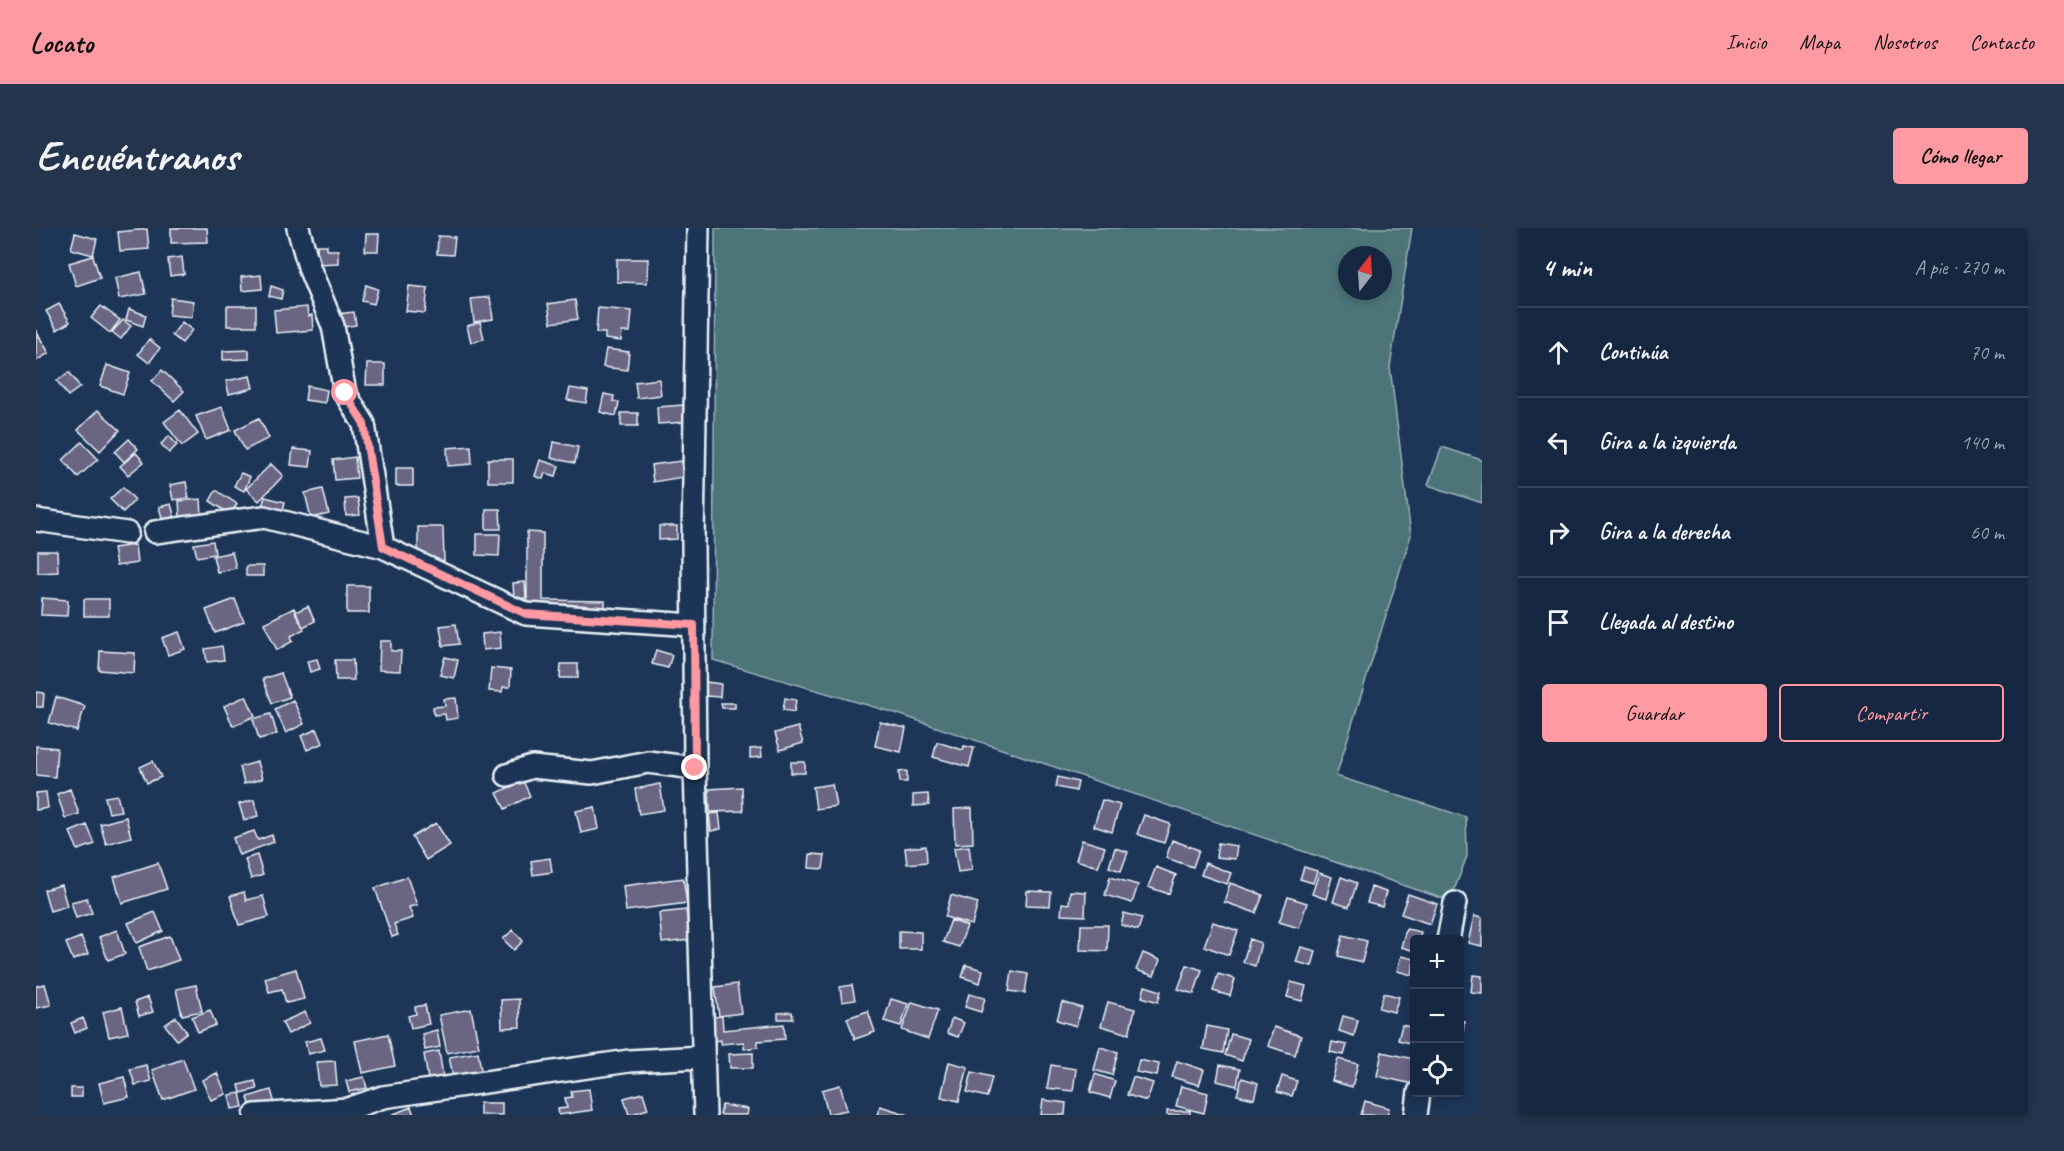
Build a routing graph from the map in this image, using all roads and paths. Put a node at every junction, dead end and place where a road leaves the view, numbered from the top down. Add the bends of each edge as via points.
1 (298, 228) edge
2 (698, 228) edge
3 (36, 520) edge
4 (155, 532) dead end
5 (127, 533) dead end
6 (383, 547) junction
7 (694, 625) junction
8 (695, 768) junction
9 (507, 775) dead end
10 (1455, 903) dead end
11 (1449, 935) edge
12 (702, 1057) junction
13 (1418, 1097) edge
14 (255, 1115) edge
15 (705, 1115) edge
16 (1416, 1115) edge

1 - 6 street via 333,326 345,393 364,424
2 - 7 street
3 - 5 street
4 - 6 street via 264,517
6 - 7 street via 526,614
7 - 8 street
8 - 9 street via 648,762 592,773 532,767
8 - 12 street
10 - 11 street
12 - 14 street via 629,1061 383,1097 348,1108
12 - 15 street
13 - 16 street

